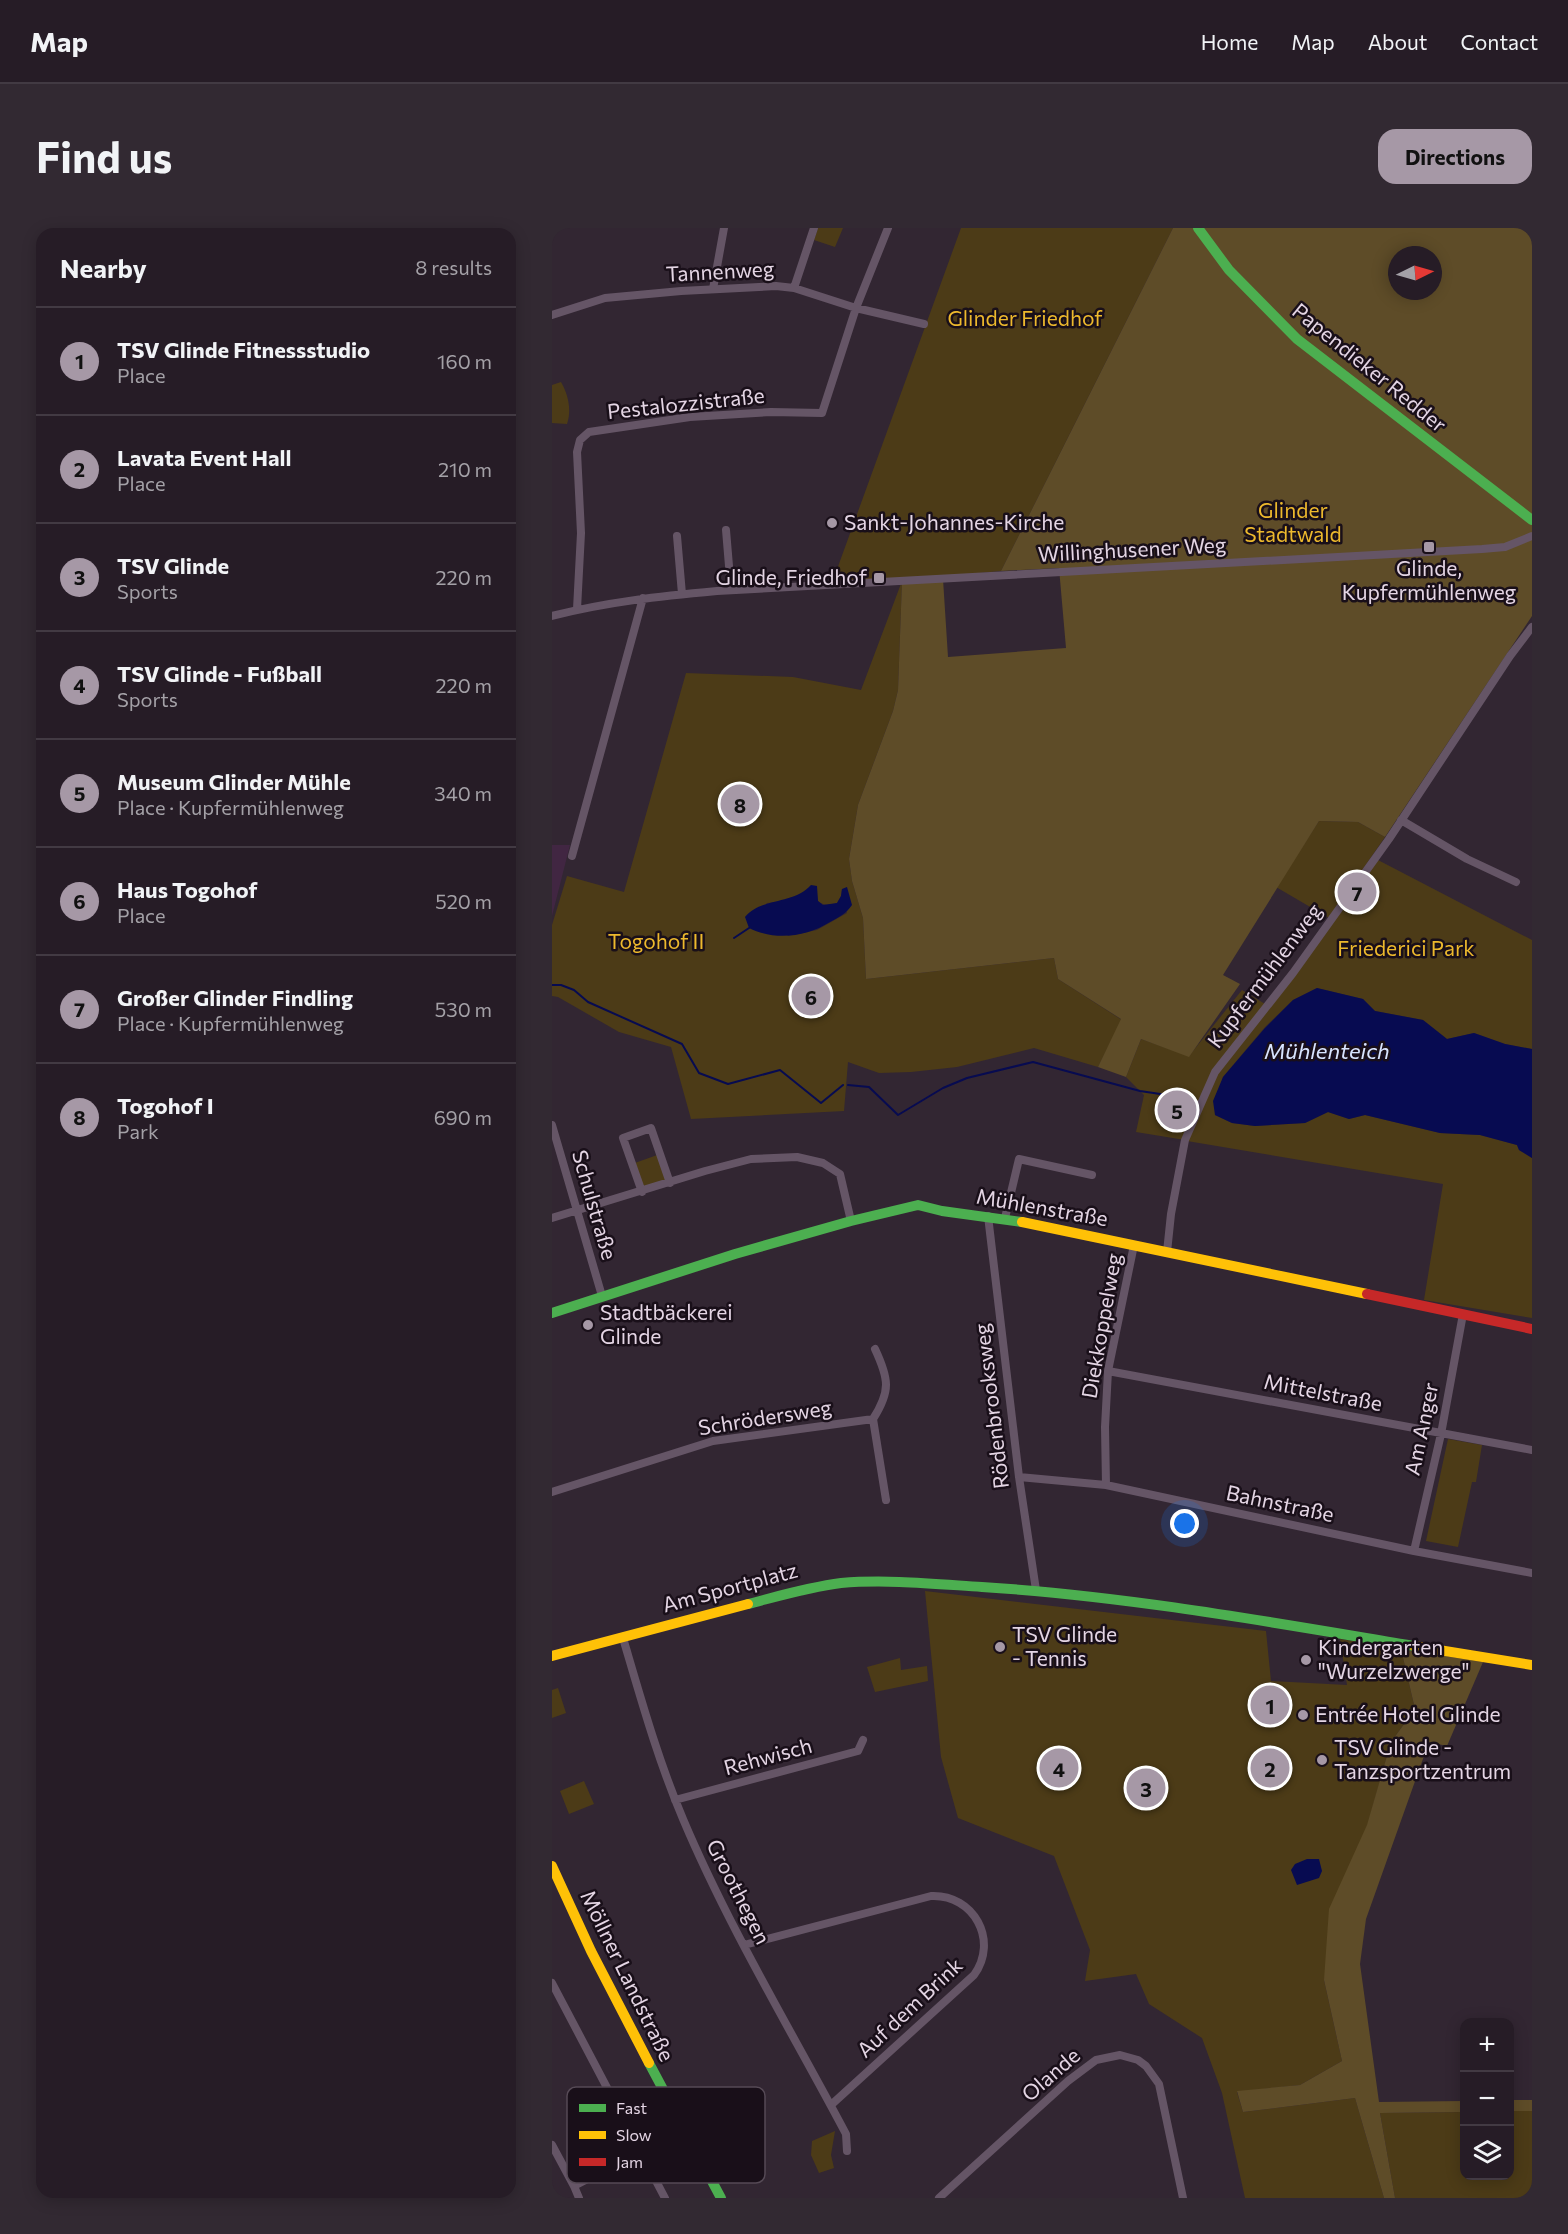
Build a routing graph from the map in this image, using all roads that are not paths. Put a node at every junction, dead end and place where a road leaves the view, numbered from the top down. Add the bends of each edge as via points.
1 (724, 228) edge
2 (814, 228) edge
3 (888, 228) edge
4 (1198, 228) edge
5 (794, 288) junction
6 (713, 289) junction
7 (856, 308) junction
8 (552, 315) edge
9 (924, 324) dead end
10 (1532, 520) edge
11 (726, 530) dead end
12 (677, 536) dead end
13 (1532, 536) edge
14 (731, 591) junction
15 (682, 594) junction
16 (644, 598) junction
17 (577, 609) junction
18 (552, 616) edge
19 (1532, 627) edge
20 (1401, 820) junction
21 (572, 856) dead end
22 (1516, 882) dead end
23 (552, 1125) edge
24 (1092, 1175) dead end
25 (670, 1183) junction
26 (642, 1192) junction
27 (578, 1212) junction
28 (988, 1216) junction
29 (552, 1218) edge
30 (1005, 1218) junction
31 (851, 1221) junction
32 (1134, 1245) junction
33 (1167, 1252) junction
34 (603, 1296) junction
35 (552, 1313) edge
36 (1463, 1314) junction
37 (1532, 1329) edge
38 (875, 1349) dead end
39 (1108, 1371) junction
40 (873, 1419) junction
41 (1441, 1434) junction
42 (1532, 1450) edge
43 (1019, 1477) junction
44 (1106, 1485) junction
45 (552, 1492) edge
46 (886, 1500) dead end
47 (1414, 1551) junction
48 (1532, 1573) edge
49 (1036, 1590) junction
50 (623, 1638) junction
51 (552, 1656) edge
52 (1532, 1665) edge
53 (863, 1740) dead end
54 (675, 1800) junction
55 (552, 1866) edge
56 (744, 1945) junction
57 (552, 1983) edge
58 (607, 2087) edge
59 (662, 2087) edge
60 (831, 2105) junction
61 (552, 2145) edge
62 (847, 2151) dead end
63 (567, 2173) edge
64 (572, 2183) edge
65 (580, 2183) edge
66 (657, 2183) edge
67 (713, 2183) edge
68 (574, 2186) junction
69 (579, 2198) edge
70 (665, 2198) edge
71 (721, 2198) edge
72 (939, 2198) edge
73 (1183, 2198) edge

1 - 6 street
2 - 5 street
3 - 7 street
4 - 10 street, Papendieker Redder via 1229,270 1297,339
5 - 6 street, Tannenweg
5 - 7 street, Tannenweg
6 - 8 street, Tannenweg via 605,298
7 - 9 street, Tannenweg
7 - 17 street, Pestalozzistraße via 822,413 690,417 589,432 580,440
11 - 14 street
12 - 15 street
13 - 14 street, Willinghusener Weg via 1505,547 1482,549
14 - 15 street, Willinghusener Weg
15 - 16 street, Willinghusener Weg
16 - 17 street, Willinghusener Weg
16 - 21 street
17 - 18 street, Willinghusener Weg
19 - 20 street, Kupfermühlenweg
20 - 22 street via 1467,859
20 - 33 street, Kupfermühlenweg via 1293,974 1215,1072 1185,1140
23 - 27 street, Schulstraße
24 - 30 street via 1019,1159
25 - 26 street
25 - 26 street via 651,1128 623,1138
25 - 31 street via 751,1159 797,1157 823,1163 840,1174
26 - 27 street
27 - 29 street
27 - 34 street, Schulstraße
28 - 30 street, Mühlenstraße
28 - 31 street, Mühlenstraße via 918,1205
28 - 43 street, Rödenbrooksweg
30 - 32 street, Mühlenstraße
31 - 34 street, Mühlenstraße
32 - 33 street, Mühlenstraße
32 - 39 street, Diekkoppelweg
33 - 36 street, Mühlenstraße
34 - 35 street, Mühlenstraße
36 - 37 street, Mühlenstraße
36 - 41 street, Am Anger
38 - 40 street via 882,1363 886,1390 885,1400
39 - 41 street, Mittelstraße
39 - 44 street, Diekkoppelweg
40 - 45 street, Schrödersweg via 713,1442
40 - 46 street
41 - 42 street, Mittelstraße
41 - 47 street, Am Anger
43 - 44 street, Bahnstraße
43 - 49 street, Rödenbrooksweg
44 - 47 street, Bahnstraße
47 - 48 street, Bahnstraße
49 - 50 street, Am Sportplatz via 922,1582 844,1583 812,1587
49 - 52 street, Am Sportplatz via 1132,1600
50 - 51 street, Am Sportplatz
50 - 54 street, Groothegen
53 - 54 street, Rehwisch via 858,1751
54 - 56 street, Groothegen
55 - 59 street, Möllner Landstraße via 598,1966
56 - 60 street, Groothegen
56 - 60 street, Auf dem Brink via 931,1896 957,1900 978,1922 984,1951 974,1975
57 - 58 street
60 - 62 street, Groothegen via 846,2134
61 - 63 street
64 - 68 street
65 - 68 street
66 - 70 street
67 - 71 street, Möllner Landstraße
68 - 69 street
72 - 73 street, Olande via 1077,2074 1099,2058 1120,2055 1138,2060 1159,2084

